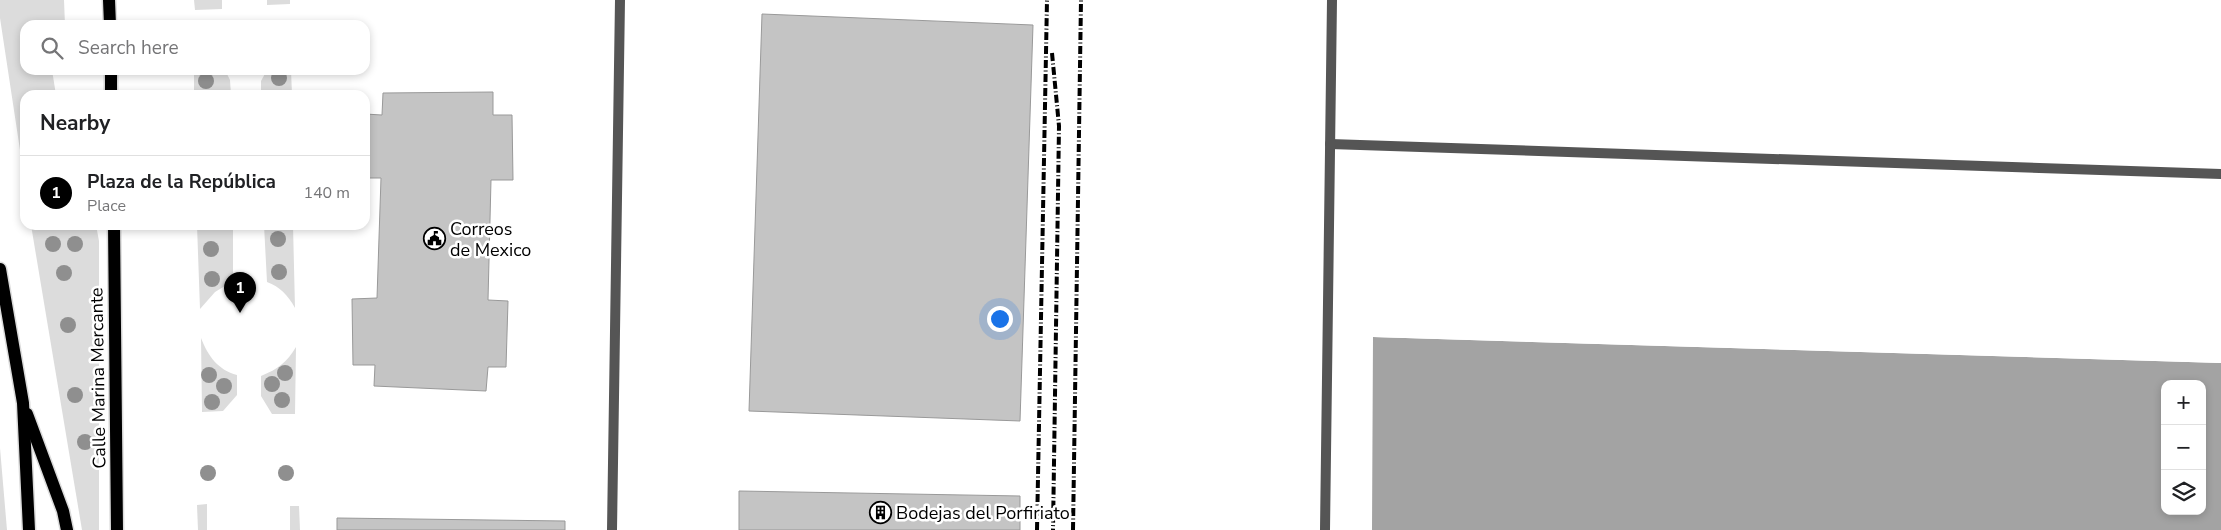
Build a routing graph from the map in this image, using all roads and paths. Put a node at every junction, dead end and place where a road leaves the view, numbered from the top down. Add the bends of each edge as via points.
1 (109, 0) edge
2 (620, 0) edge
3 (1332, 0) edge
4 (110, 20) edge
5 (110, 75) edge
6 (111, 90) edge
7 (1330, 144) junction
8 (2221, 174) edge
9 (114, 230) edge
10 (0, 269) edge
11 (23, 403) junction
12 (29, 530) edge
13 (67, 530) edge
14 (117, 530) edge
15 (612, 530) edge
16 (1325, 530) edge

1 - 4 main road
2 - 15 street
3 - 7 street
5 - 6 main road
7 - 8 street
7 - 16 street
9 - 14 main road, Calle Marina Mercante
10 - 11 main road
11 - 12 main road
11 - 13 main road

